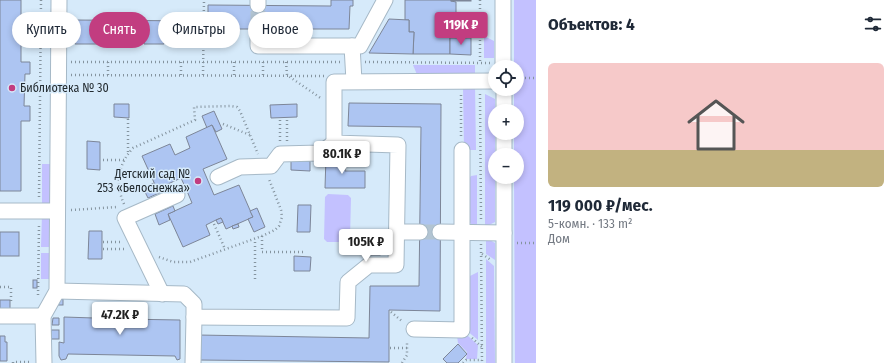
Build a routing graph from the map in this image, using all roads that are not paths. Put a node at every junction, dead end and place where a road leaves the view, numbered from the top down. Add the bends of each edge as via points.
1 (60, 0) edge
2 (385, 0) edge
3 (503, 0) edge
4 (313, 46) edge
5 (352, 46) junction
6 (503, 60) edge
7 (488, 81) edge
8 (354, 82) junction
9 (334, 143) junction
10 (462, 150) road end
11 (218, 177) dead end
12 (504, 184) edge
13 (177, 195) dead end
14 (0, 211) edge
15 (57, 212) junction
16 (397, 232) junction
17 (420, 232) tunnel mouth
18 (440, 232) tunnel mouth
19 (462, 232) junction
20 (504, 238) junction
21 (57, 291) junction
22 (162, 294) junction
23 (6, 316) edge
24 (41, 316) junction
25 (194, 317) junction
26 (410, 330) road end
27 (44, 362) edge
28 (193, 363) edge
29 (504, 363) edge

1 - 15 street
2 - 5 street via 360,46
3 - 6 street
4 - 5 street
5 - 8 street
7 - 8 street
8 - 9 street via 334,82
9 - 11 street via 320,153 284,154 271,166 240,167
9 - 16 street via 398,145
10 - 19 street
12 - 20 street
13 - 22 street via 125,218
14 - 15 street
15 - 21 street
16 - 17 street
16 - 25 street via 396,265 369,265 348,282 348,318
18 - 19 street
19 - 20 street
19 - 26 street via 462,330
20 - 29 street
21 - 22 street
21 - 24 street
22 - 25 street via 184,294 194,304
23 - 24 street
24 - 27 street
25 - 28 street

